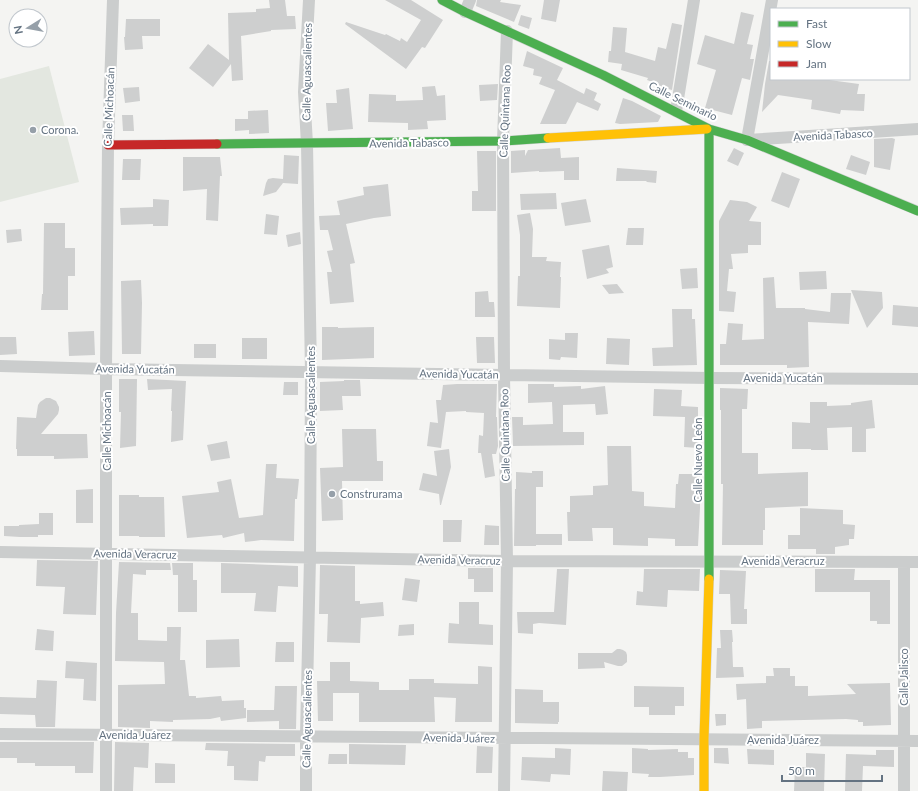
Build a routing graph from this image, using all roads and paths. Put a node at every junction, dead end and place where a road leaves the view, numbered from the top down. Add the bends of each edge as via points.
1 (113, 0) edge
2 (309, 0) edge
3 (442, 0) edge
4 (470, 0) edge
5 (694, 0) edge
6 (770, 11) edge
7 (465, 12) junction
8 (508, 31) junction
9 (676, 111) junction
10 (709, 129) junction
11 (918, 129) edge
12 (747, 140) junction
13 (503, 142) junction
14 (307, 144) junction
15 (108, 145) junction
16 (918, 211) edge
17 (0, 366) edge
18 (106, 369) junction
19 (311, 372) junction
20 (504, 375) junction
21 (710, 378) junction
22 (918, 379) edge
23 (0, 552) edge
24 (107, 554) junction
25 (310, 557) junction
26 (507, 561) junction
27 (710, 561) junction
28 (904, 562) junction
29 (918, 562) edge
30 (0, 734) edge
31 (107, 735) junction
32 (306, 736) junction
33 (504, 738) junction
34 (704, 739) junction
35 (904, 741) junction
36 (918, 741) edge
37 (106, 791) edge
38 (306, 791) edge
39 (504, 791) edge
40 (704, 791) edge
41 (904, 791) edge

1 - 15 street, Calle Michoacán
2 - 14 street, Calle Aguascalientes via 304,92
3 - 7 street, Calle Seminario
4 - 7 street
5 - 9 street
6 - 12 street
7 - 8 street, Calle Seminario
8 - 9 street, Calle Seminario
8 - 13 street, Calle Quintana Roo
9 - 10 street, Calle Seminario
10 - 12 street, Calle Seminario
10 - 13 street, Avenida Tabasco
10 - 21 street, Calle Nuevo León
11 - 12 street, Avenida Tabasco
12 - 16 street, Calle Seminario
13 - 14 street, Avenida Tabasco
13 - 20 street, Calle Quintana Roo
14 - 15 street, Avenida Tabasco
14 - 19 street, Calle Aguascalientes
15 - 18 street, Calle Michoacán
17 - 18 street, Avenida Yucatán
18 - 19 street, Avenida Yucatán
18 - 24 street, Calle Michoacán
19 - 20 street, Avenida Yucatán
19 - 25 street, Calle Aguascalientes
20 - 21 street, Avenida Yucatán
20 - 26 street, Calle Quintana Roo
21 - 22 street, Avenida Yucatán
21 - 27 street, Calle Nuevo León
23 - 24 street, Avenida Veracruz
24 - 25 street, Avenida Veracruz
24 - 31 street, Calle Michoacán
25 - 26 street, Avenida Veracruz
25 - 32 street, Calle Aguascalientes
26 - 27 street, Avenida Veracruz
26 - 33 street, Calle Quintana Roo
27 - 28 street, Avenida Veracruz
27 - 34 street, Calle Nuevo León
28 - 29 street, Avenida Veracruz
28 - 35 street, Calle Jalisco
30 - 31 street, Avenida Juárez
31 - 32 street, Avenida Juárez
31 - 37 street, Calle Michoacán
32 - 33 street, Avenida Juárez
32 - 38 street, Calle Aguascalientes
33 - 34 street, Avenida Juárez
33 - 39 street, Calle Quintana Roo
34 - 35 street, Avenida Juárez
34 - 40 street, Calle Nuevo León
35 - 36 street, Avenida Juárez
35 - 41 street, Calle Jalisco

